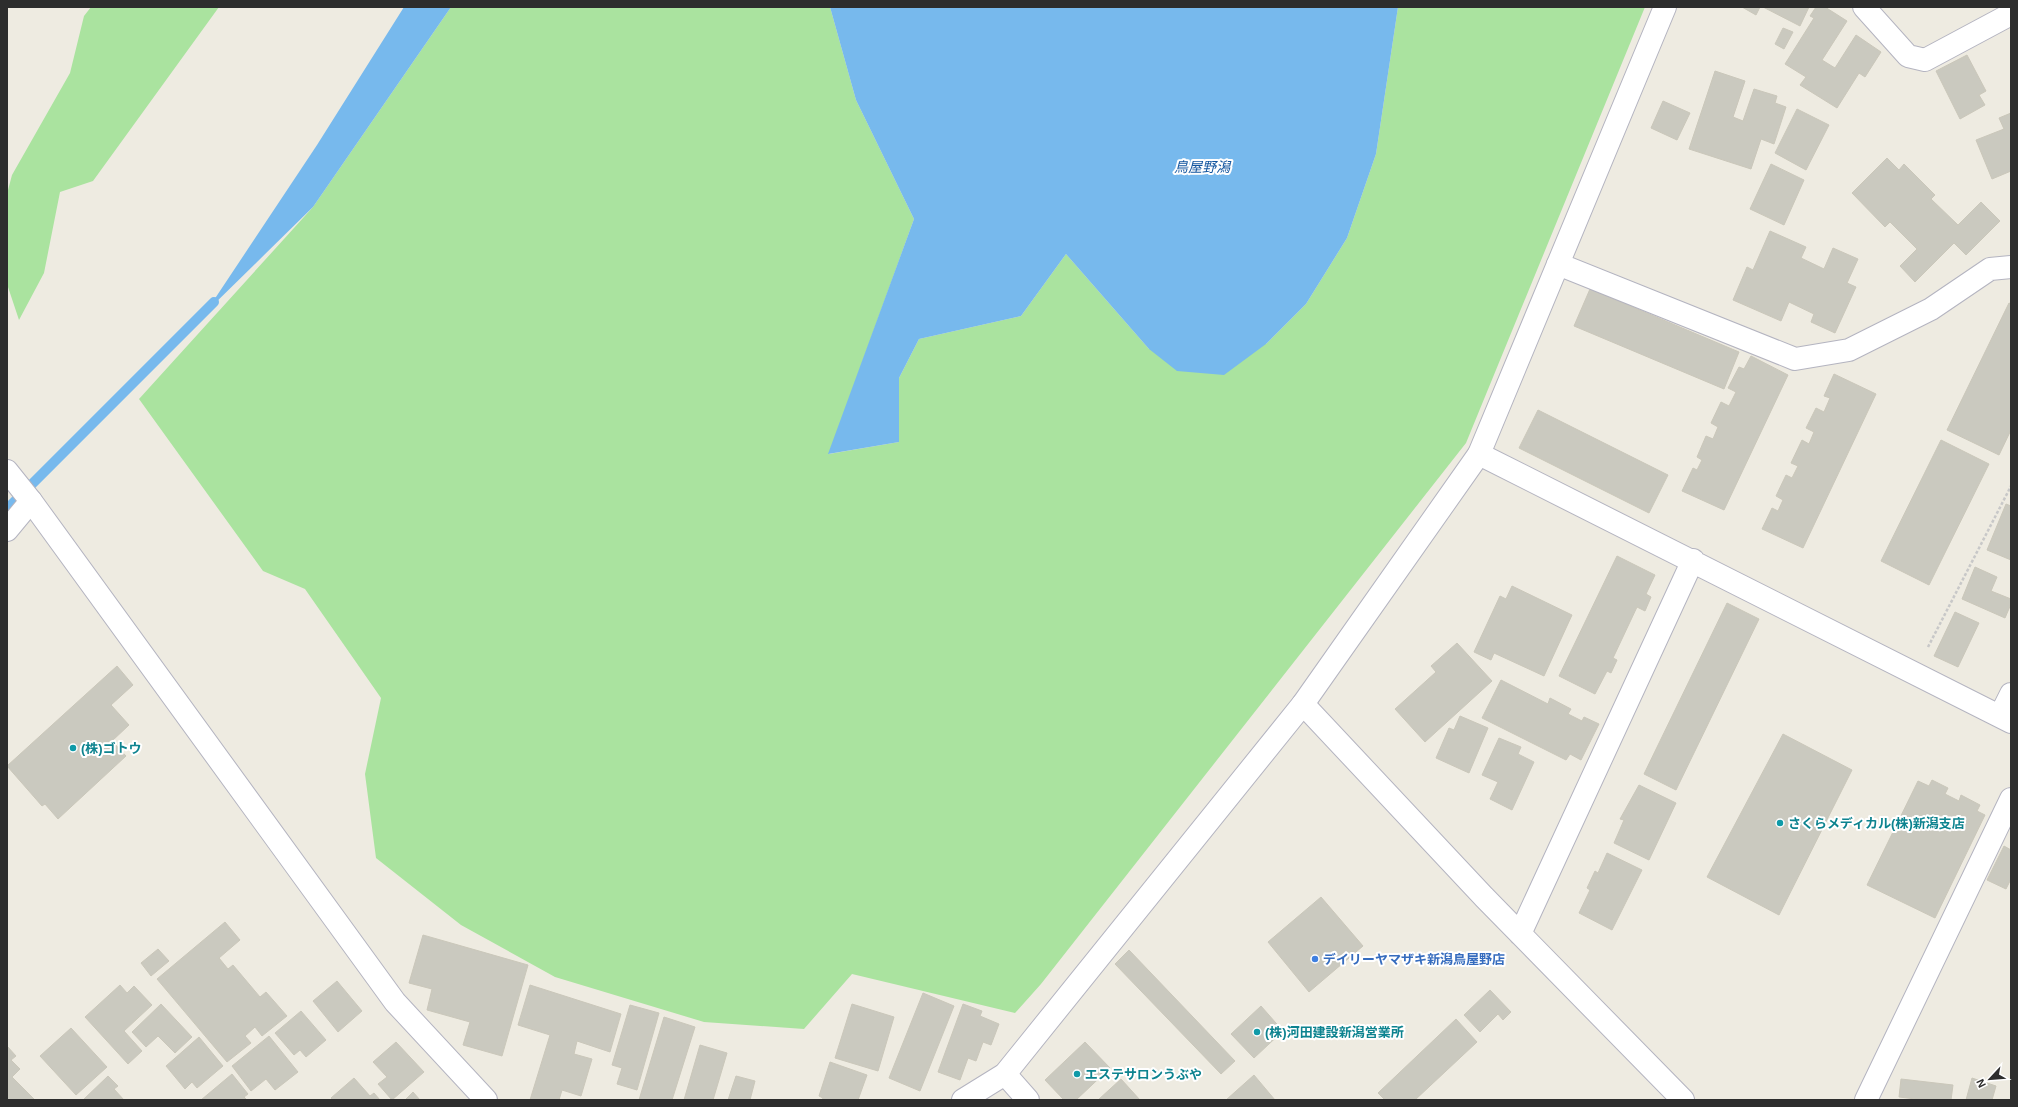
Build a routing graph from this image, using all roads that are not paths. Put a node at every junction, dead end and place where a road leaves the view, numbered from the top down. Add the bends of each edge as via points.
1 (1665, 7) edge
2 (1864, 7) edge
3 (2011, 14) edge
4 (1558, 264) junction
5 (2011, 267) edge
6 (1479, 454) junction
7 (7, 471) edge
8 (31, 501) junction
9 (7, 530) edge
10 (1693, 560) junction
11 (2011, 694) edge
12 (1303, 704) junction
13 (2006, 719) edge
14 (2011, 799) edge
15 (1520, 934) junction
16 (1005, 1074) junction
17 (486, 1100) edge
18 (963, 1100) edge
19 (1028, 1100) edge
20 (1683, 1100) edge
21 (1866, 1100) edge

1 - 4 street
2 - 3 street via 1908,56 1925,60
4 - 5 street via 1795,359 1849,350 1931,309 1990,269
4 - 6 street
6 - 10 street
6 - 12 street
7 - 8 street
8 - 9 street
8 - 17 street via 395,1002
10 - 13 street
10 - 15 street
11 - 13 street
12 - 15 street
12 - 16 street
14 - 21 street
15 - 20 street
16 - 18 street
16 - 19 street

